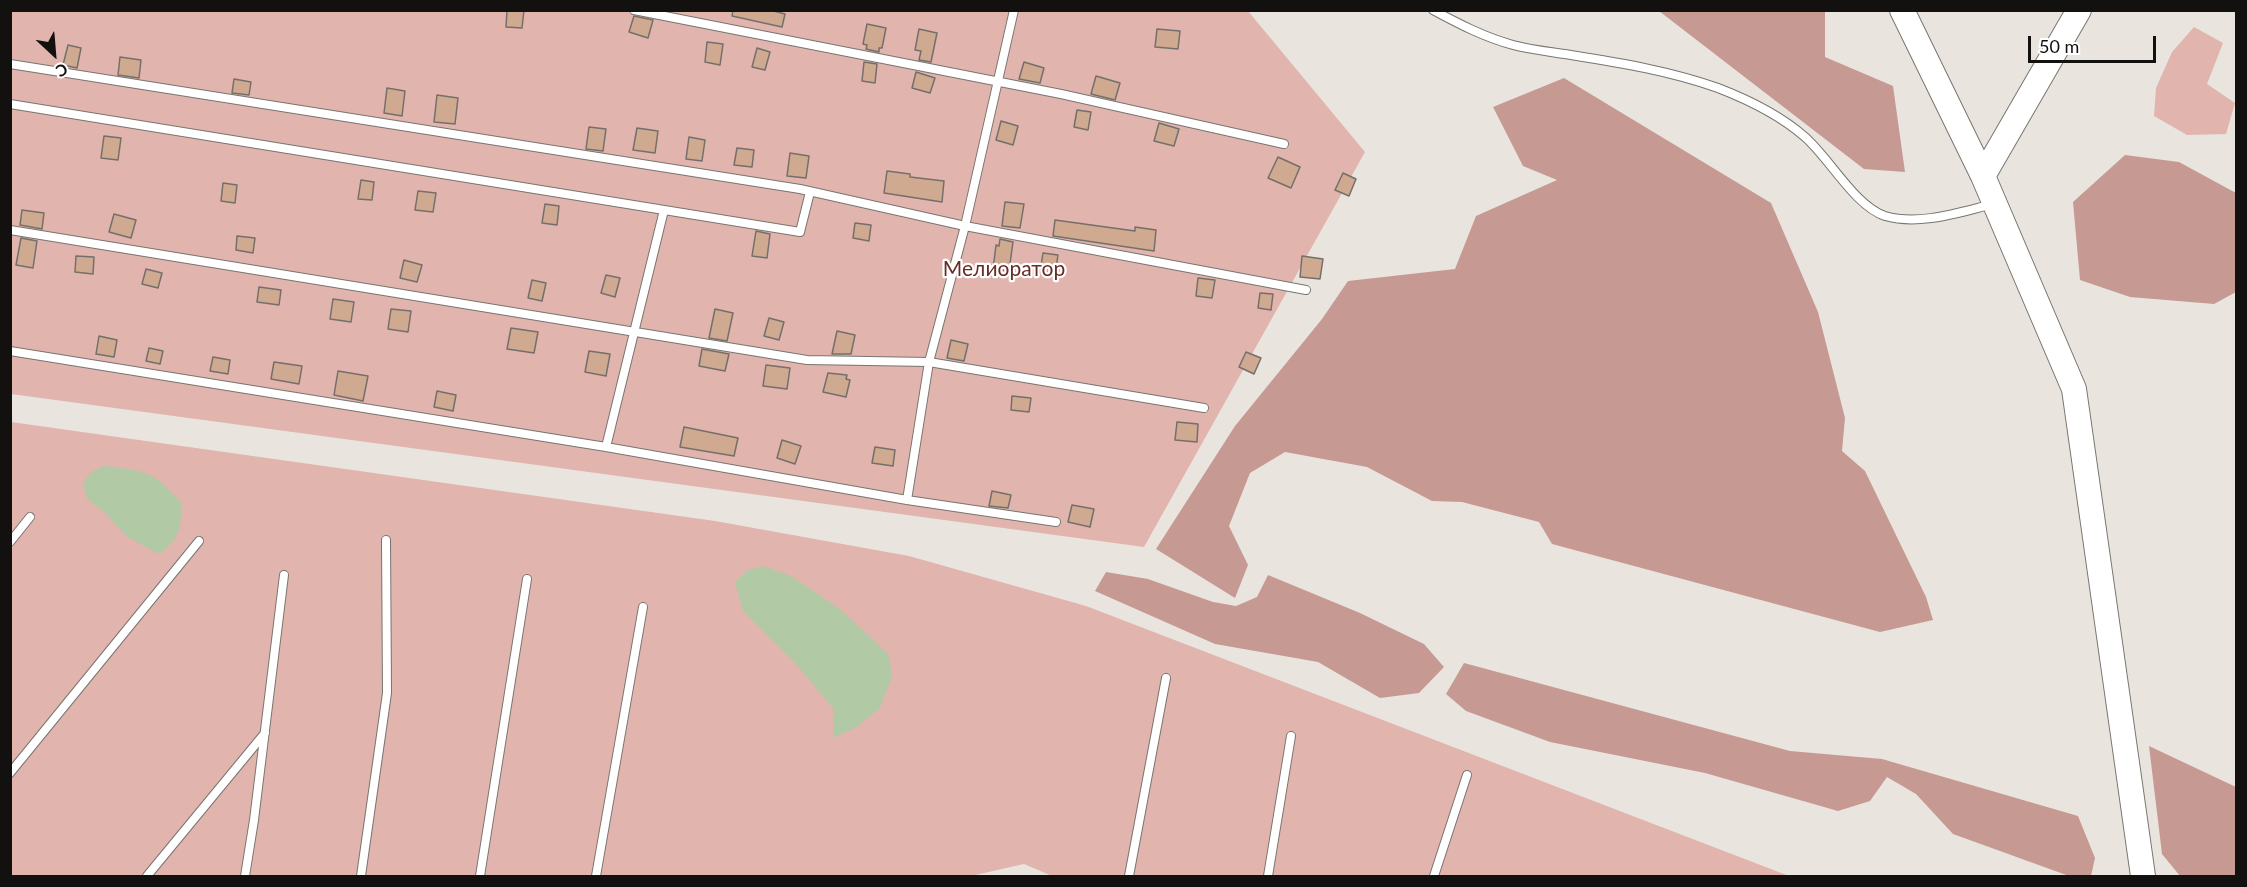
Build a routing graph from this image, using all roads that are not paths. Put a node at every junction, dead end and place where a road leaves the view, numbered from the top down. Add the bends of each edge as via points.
1 (634, 10) edge
2 (1014, 10) edge
3 (1433, 10) edge
4 (1902, 10) edge
5 (2079, 10) edge
6 (10, 64) edge
7 (997, 83) junction
8 (10, 104) edge
9 (1284, 144) dead end
10 (1983, 176) junction
11 (810, 192) junction
12 (1995, 204) junction
13 (664, 210) junction
14 (965, 226) junction
15 (10, 230) edge
16 (1306, 290) dead end
17 (634, 332) junction
18 (10, 351) edge
19 (929, 362) junction
20 (1204, 408) dead end
21 (606, 447) junction
22 (907, 500) junction
23 (30, 517) dead end
24 (1056, 522) dead end
25 (386, 540) dead end
26 (199, 541) dead end
27 (10, 542) edge
28 (284, 575) dead end
29 (527, 579) dead end
30 (643, 607) dead end
31 (1166, 678) dead end
32 (265, 733) junction
33 (1291, 736) dead end
34 (10, 772) edge
35 (1467, 775) dead end
36 (147, 876) edge
37 (245, 876) edge
38 (361, 876) edge
39 (480, 876) edge
40 (596, 876) edge
41 (1129, 876) edge
42 (1268, 876) edge
43 (1434, 876) edge
44 (2143, 876) edge

1 - 7 lane
2 - 7 lane
3 - 12 lane via 1481,35 1514,45 1657,70 1756,104 1805,137 1854,194 1869,208 1886,216 1931,218
4 - 10 street
5 - 10 street
6 - 11 lane
7 - 9 lane
7 - 14 lane
8 - 13 lane
10 - 12 street
11 - 13 lane via 800,232
11 - 14 lane
12 - 44 street via 2074,389
13 - 17 lane
14 - 16 lane
14 - 19 lane
15 - 17 lane
17 - 19 lane via 807,360
17 - 21 lane
18 - 21 lane
19 - 20 lane
19 - 22 lane
21 - 22 lane
22 - 24 lane
23 - 27 lane
25 - 38 lane via 387,693
26 - 34 lane
28 - 32 lane
29 - 39 lane
30 - 40 lane
31 - 41 lane
32 - 36 lane
32 - 37 lane
33 - 42 lane
35 - 43 lane

